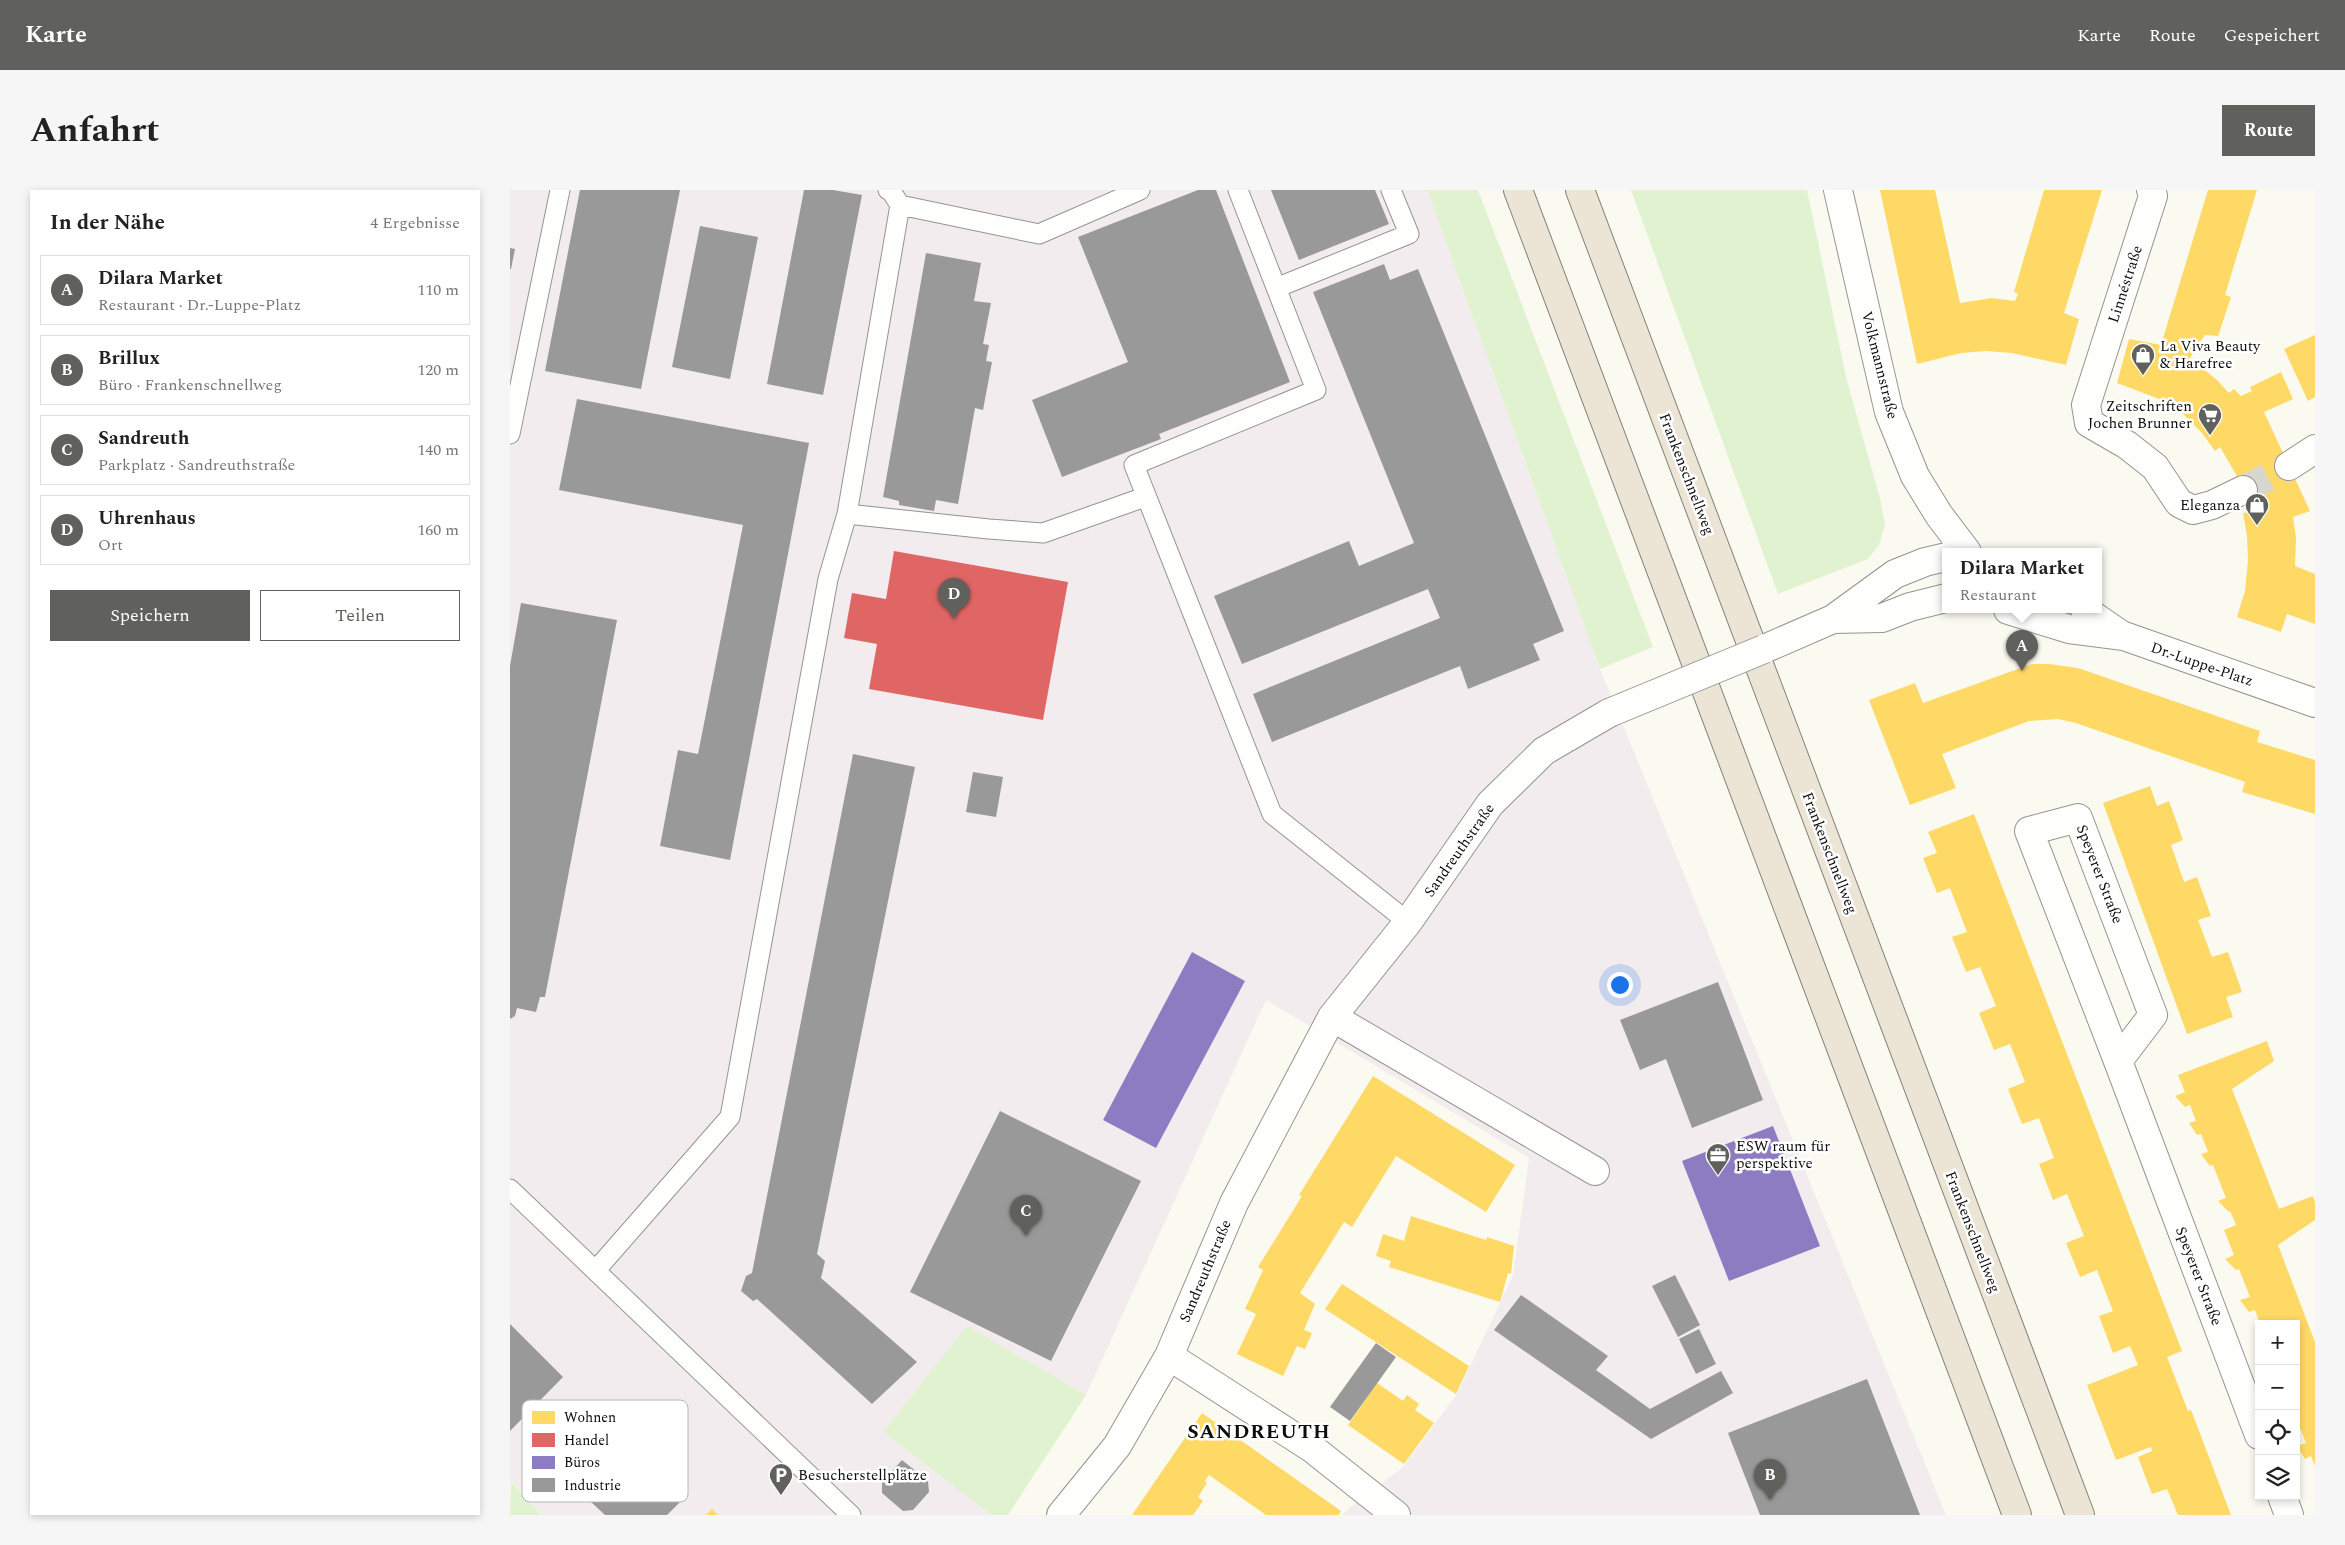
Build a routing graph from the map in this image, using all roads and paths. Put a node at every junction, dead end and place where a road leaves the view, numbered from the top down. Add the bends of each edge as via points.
1 (560, 190) edge
2 (1140, 190) edge
3 (1238, 190) edge
4 (1391, 190) edge
5 (1518, 190) edge
6 (1580, 190) edge
7 (1838, 190) edge
8 (2151, 190) edge
9 (893, 194) edge
10 (1276, 288) junction
11 (510, 434) edge
12 (2315, 449) edge
13 (2289, 466) tunnel mouth
14 (2243, 490) tunnel mouth
15 (1145, 497) junction
16 (847, 514) junction
17 (1964, 548) edge
18 (1942, 558) edge
19 (1942, 599) edge
20 (2018, 613) edge
21 (2090, 613) edge
22 (1833, 619) junction
23 (2124, 636) junction
24 (2315, 703) edge
25 (1408, 922) junction
26 (1332, 1017) junction
27 (2118, 1060) junction
28 (1595, 1171) dead end
29 (510, 1189) edge
30 (596, 1270) junction
31 (1169, 1356) junction
32 (2255, 1424) edge
33 (2283, 1500) edge
34 (851, 1515) edge
35 (1061, 1515) edge
36 (1396, 1515) edge
37 (2017, 1515) edge
38 (2080, 1515) edge
39 (2289, 1515) edge

1 - 11 lane
2 - 9 lane via 1039,234
3 - 10 lane
4 - 10 lane via 1409,234
5 - 37 highway
6 - 38 highway, Frankenschnellweg
7 - 17 street, Volkmannstraße via 1889,412 1915,476
8 - 14 street, Linnéstraße via 2153,196 2086,405 2089,423 2127,445 2155,467 2179,503 2193,510
9 - 16 lane
10 - 15 lane via 1316,390 1134,465
12 - 13 street
15 - 16 lane via 1043,533
15 - 25 lane via 1272,814
16 - 30 lane via 828,579 730,1117
18 - 22 street, Sandreuthstraße via 1894,574
19 - 22 street, Sandreuthstraße via 1882,618
20 - 23 street, Dr.-Luppe-Platz via 2069,629
21 - 23 street, Dr.-Luppe-Platz
22 - 25 street, Sandreuthstraße, bridge via 1609,713 1544,751 1490,804
23 - 24 street, Dr.-Luppe-Platz
25 - 26 street, Sandreuthstraße
26 - 28 street
26 - 31 street, Sandreuthstraße via 1234,1203
27 - 27 street, Speyerer Straße via 2090,987 2029,831 2078,818 2153,1014
27 - 32 street, Speyerer Straße
29 - 30 lane
30 - 34 lane
31 - 35 street, Sandreuthstraße via 1117,1446
31 - 36 street via 1314,1449
33 - 39 street

